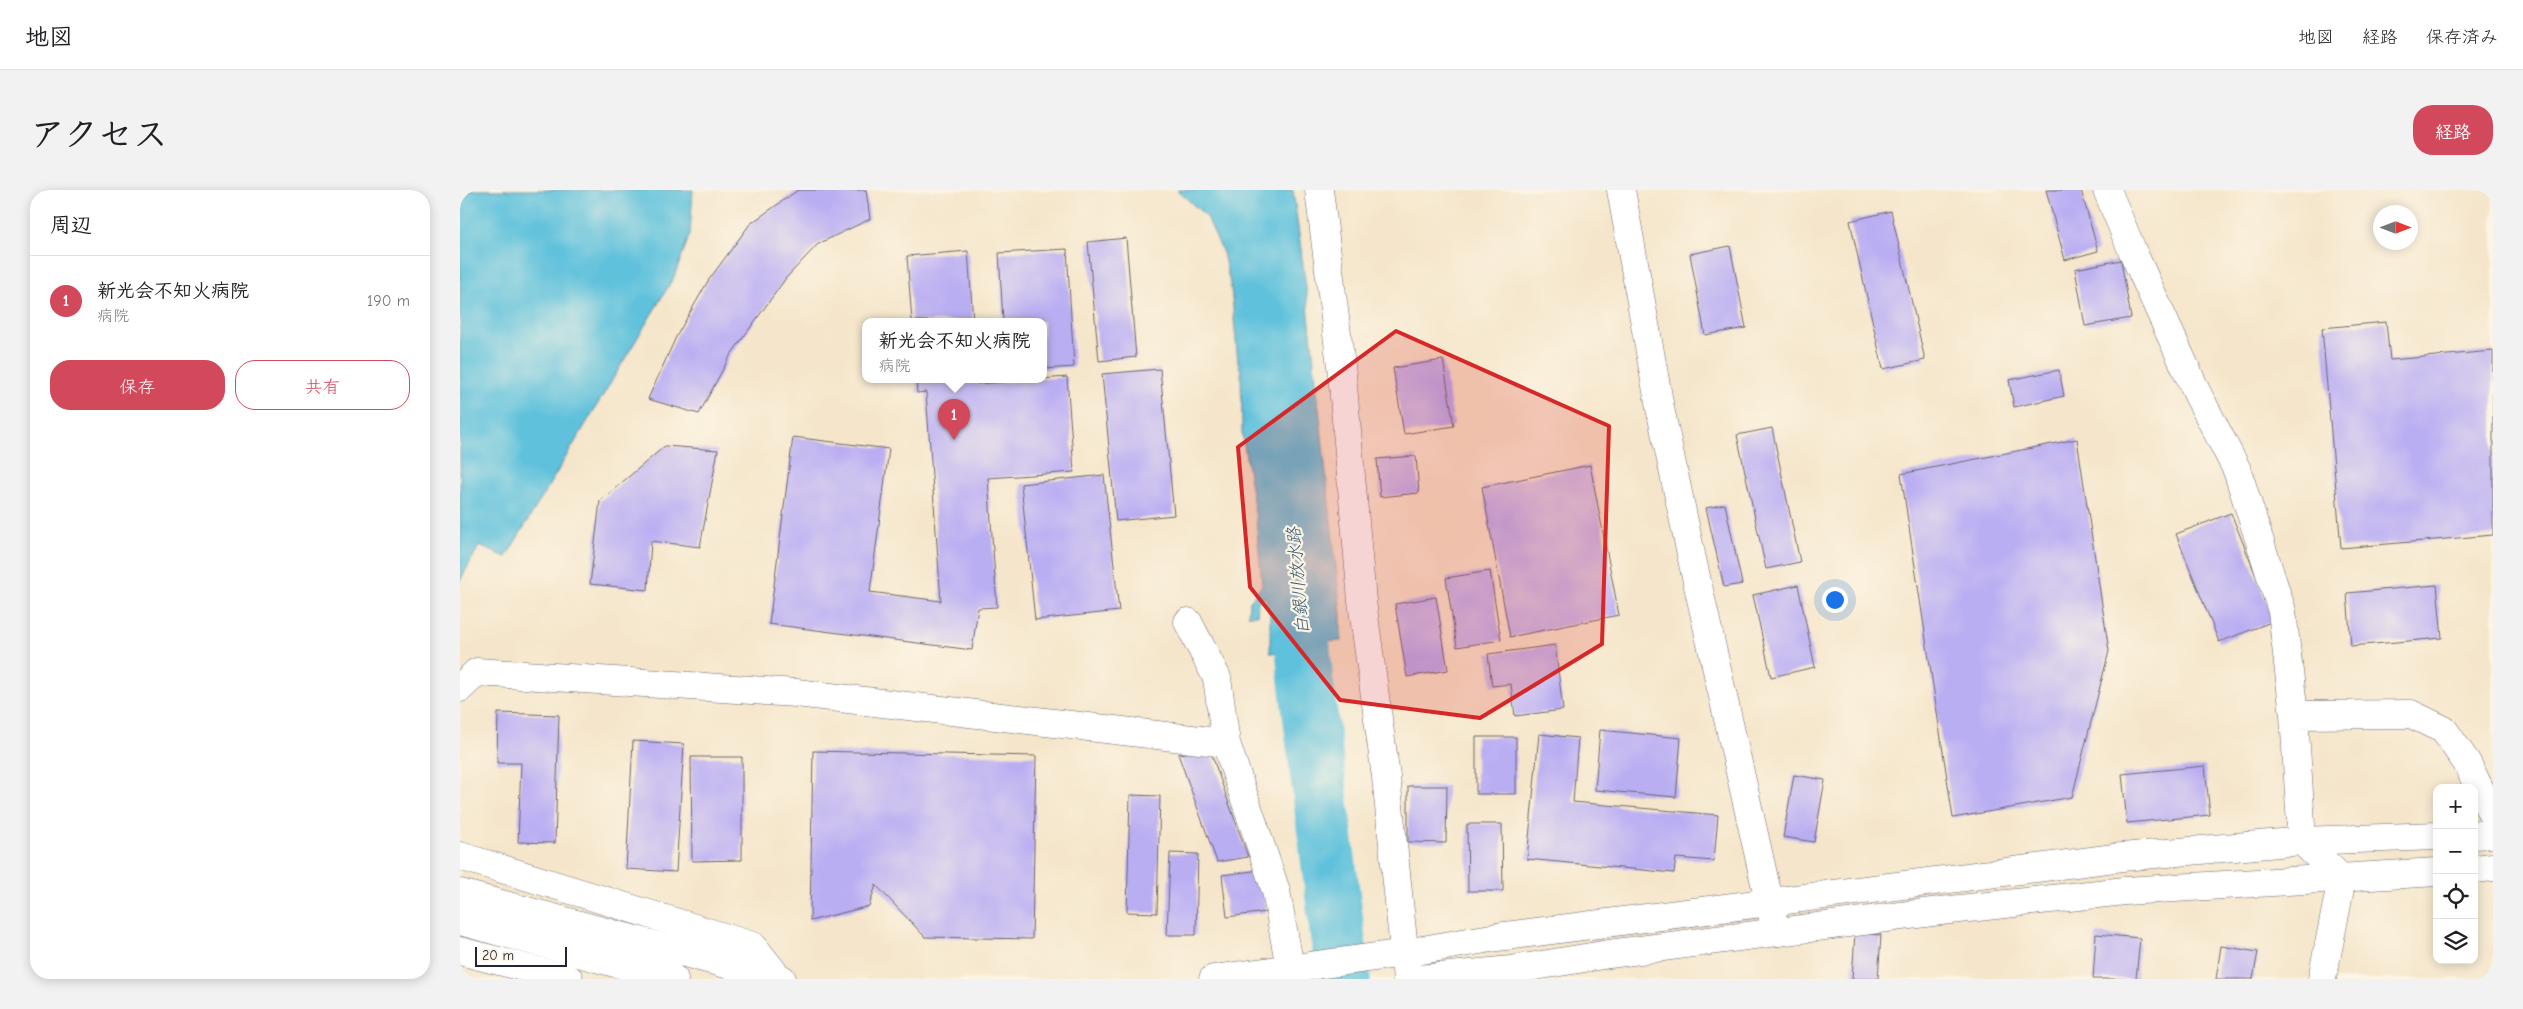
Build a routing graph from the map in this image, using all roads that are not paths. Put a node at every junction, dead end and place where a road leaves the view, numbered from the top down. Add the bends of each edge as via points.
1 (1319, 190) edge
2 (1621, 190) edge
3 (2107, 190) edge
4 (1188, 622) dead end
5 (460, 688) edge
6 (2294, 715) junction
7 (1226, 743) junction
8 (2493, 816) edge
9 (2493, 834) edge
10 (2478, 835) edge
11 (2433, 836) edge
12 (2302, 841) junction
13 (460, 856) edge
14 (2493, 868) edge
15 (2478, 869) edge
16 (2433, 872) edge
17 (2342, 879) junction
18 (460, 893) edge
19 (1768, 902) junction
20 (460, 921) edge
21 (1776, 932) junction
22 (460, 951) edge
23 (1406, 966) edge
24 (1292, 974) edge
25 (569, 979) edge
26 (674, 979) edge
27 (780, 979) edge
28 (1213, 979) edge
29 (1420, 979) edge
30 (2322, 979) edge

1 - 23 street via 1342,374 1362,601 1386,777
2 - 19 street via 1664,427
3 - 6 street via 2193,384 2237,470 2282,612
4 - 7 street via 1218,678
5 - 7 street via 477,672 786,693
6 - 8 street via 2412,714 2444,730 2466,763
6 - 12 street
7 - 24 street via 1276,890
9 - 10 street
11 - 12 street
12 - 17 street
12 - 19 street via 2122,857
13 - 27 street via 753,946
14 - 15 street
16 - 17 street
17 - 21 street via 2126,891
17 - 30 street
18 - 27 street
19 - 21 street
19 - 23 street via 1497,937
20 - 26 street
21 - 29 street via 1511,970
22 - 25 street
23 - 24 street
24 - 28 street

